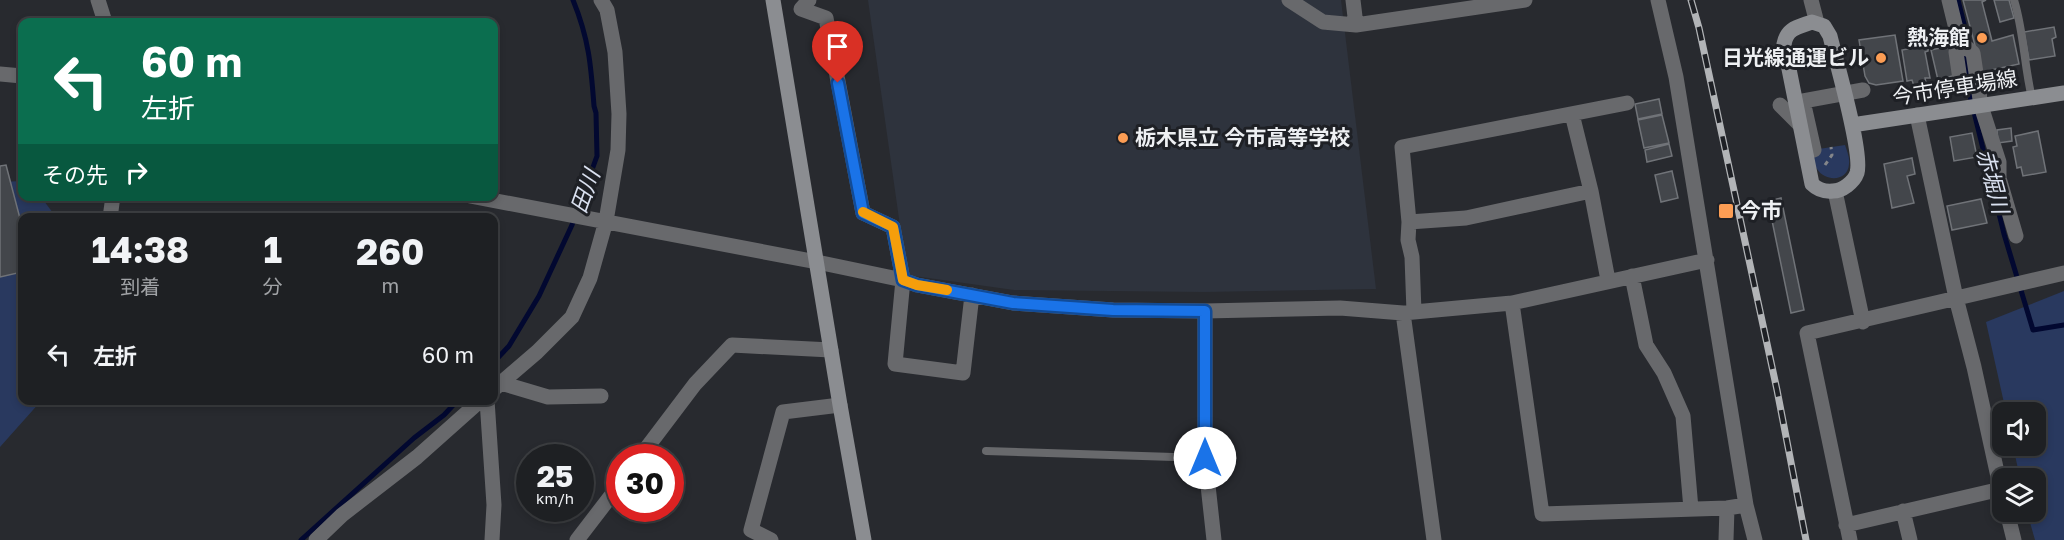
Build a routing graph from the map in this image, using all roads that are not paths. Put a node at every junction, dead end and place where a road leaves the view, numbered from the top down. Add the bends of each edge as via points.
1 (98, 0) edge
2 (601, 0) edge
3 (773, 0) edge
4 (809, 0) edge
5 (1289, 0) edge
6 (1353, 0) edge
7 (1525, 0) edge
8 (1658, 0) edge
9 (1810, 0) edge
10 (1950, 0) edge
11 (2014, 0) edge
12 (101, 18) edge
13 (1817, 23) junction
14 (1356, 25) junction
15 (1960, 42) junction
16 (0, 74) edge
17 (18, 76) edge
18 (1961, 86) dead end
19 (1863, 90) dead end
20 (1844, 93) junction
21 (2064, 93) edge
22 (2032, 98) junction
23 (1803, 101) junction
24 (1627, 103) dead end
25 (1780, 105) dead end
26 (1981, 106) junction
27 (1572, 114) junction
28 (1917, 115) junction
29 (1800, 125) junction
30 (1852, 125) junction
31 (1814, 150) dead end
32 (1592, 191) junction
33 (1835, 191) junction
34 (497, 201) edge
35 (606, 221) junction
36 (1409, 222) junction
37 (2016, 236) dead end
38 (1707, 260) junction
39 (817, 262) junction
40 (2064, 273) edge
41 (1632, 276) junction
42 (903, 280) junction
43 (1608, 280) junction
44 (972, 295) junction
45 (1956, 298) junction
46 (1512, 303) junction
47 (1205, 311) junction
48 (1409, 312) junction
49 (1863, 322) junction
50 (831, 350) junction
51 (498, 385) edge
52 (498, 386) edge
53 (601, 396) dead end
54 (475, 405) edge
55 (487, 405) edge
56 (840, 405) junction
57 (650, 444) edge
58 (986, 451) dead end
59 (1205, 458) junction
60 (1997, 468) edge
61 (1992, 494) edge
62 (606, 502) edge
63 (1746, 505) junction
64 (1727, 508) junction
65 (1691, 509) junction
66 (1904, 511) junction
67 (2010, 522) edge
68 (1846, 525) junction
69 (316, 540) edge
70 (492, 540) edge
71 (577, 540) edge
72 (771, 540) edge
73 (864, 540) edge
74 (1214, 540) edge
75 (1434, 540) edge
76 (1726, 540) edge
77 (1755, 540) edge
78 (1850, 540) edge
79 (1910, 540) edge
80 (2014, 540) edge

1 - 12 street
2 - 35 street via 615,52 619,114 618,150
3 - 39 street
4 - 42 street via 801,9 826,18 863,213 893,227
5 - 14 street via 1323,22
6 - 14 street
7 - 14 street
8 - 38 street via 1676,77
9 - 13 street
10 - 15 street
11 - 22 lane
13 - 20 street via 1830,36
13 - 29 street via 1791,29 1784,44
15 - 18 street via 1956,52
15 - 26 street via 1973,52
16 - 17 street
19 - 20 street
20 - 23 street
20 - 30 street
21 - 22 street, 今市停車場線
22 - 26 street, 今市停車場線
23 - 29 street
23 - 31 street
24 - 27 street
25 - 29 street
26 - 28 street, 今市停車場線
26 - 37 street
27 - 32 street
27 - 36 street via 1402,147
28 - 30 street, 今市停車場線
28 - 45 street
29 - 33 street via 1812,183 1822,191
30 - 33 street via 1858,172 1845,187
32 - 36 street via 1466,218
32 - 43 street
33 - 49 street
34 - 35 street
35 - 39 street
35 - 51 street via 590,278 572,317
36 - 48 street
38 - 41 street
38 - 63 street
39 - 42 street
39 - 50 street
40 - 45 street
41 - 43 street
41 - 65 street via 1646,345 1664,373 1683,416
42 - 44 street
42 - 44 street via 895,364 963,373
43 - 46 street
44 - 47 street via 1046,306
45 - 49 street
45 - 60 street
46 - 48 street
46 - 65 street via 1542,514
47 - 48 street via 1340,308
47 - 59 street
48 - 75 street
49 - 68 street via 1807,333
50 - 56 street
50 - 57 street via 732,345 695,384
52 - 53 street via 548,397
54 - 69 street via 342,514
55 - 70 street via 494,505
56 - 72 street via 783,412 751,531
56 - 73 street
58 - 59 lane
59 - 74 street
61 - 66 street
62 - 71 street
63 - 64 street
63 - 77 street
64 - 65 street
64 - 76 street
66 - 68 street
66 - 79 street
67 - 80 street
68 - 78 street

